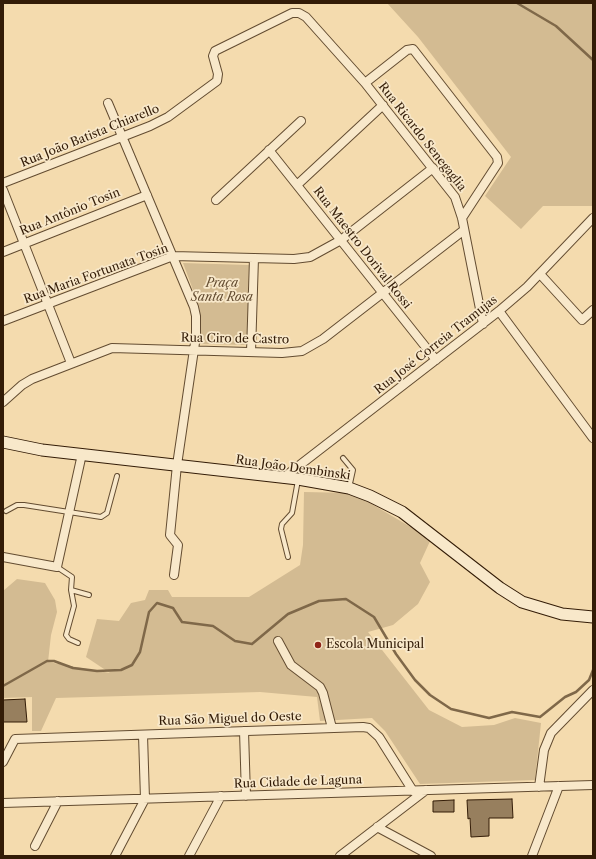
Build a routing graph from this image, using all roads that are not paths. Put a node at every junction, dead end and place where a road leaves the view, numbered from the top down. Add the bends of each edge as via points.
1 (300, 13) joint
2 (365, 83) junction
3 (108, 103) dead end
4 (383, 105) junction
5 (301, 121) dead end
6 (122, 137) junction
7 (269, 150) junction
8 (432, 168) junction
9 (3, 183) edge
10 (297, 185) junction
11 (3, 190) edge
12 (147, 195) junction
13 (216, 200) dead end
14 (462, 218) junction
15 (593, 218) edge
16 (464, 230) junction
17 (341, 240) junction
18 (24, 243) junction
19 (3, 252) edge
20 (173, 256) junction
21 (254, 258) junction
22 (540, 274) junction
23 (383, 293) junction
24 (48, 304) junction
25 (593, 310) edge
26 (499, 311) junction
27 (3, 321) edge
28 (483, 324) junction
29 (194, 350) junction
30 (251, 352) junction
31 (436, 360) junction
32 (71, 363) junction
33 (3, 402) edge
34 (593, 438) edge
35 (3, 442) edge
36 (82, 454) junction
37 (343, 458) dead end
38 (177, 465) junction
39 (116, 476) dead end
40 (283, 478) junction
41 (298, 479) junction
42 (349, 488) junction
43 (6, 511) dead end
44 (70, 512) junction
45 (3, 557) edge
46 (288, 557) dead end
47 (57, 568) junction
48 (174, 576) dead end
49 (71, 590) junction
50 (89, 595) dead end
51 (593, 617) edge
52 (278, 641) dead end
53 (78, 643) dead end
54 (593, 690) edge
55 (332, 728) junction
56 (244, 731) junction
57 (143, 735) junction
58 (3, 762) edge
59 (593, 785) edge
60 (559, 786) junction
61 (540, 787) junction
62 (426, 790) junction
63 (413, 791) junction
64 (221, 796) junction
65 (246, 796) junction
66 (145, 799) junction
67 (58, 801) junction
68 (3, 803) edge
69 (377, 827) junction
70 (35, 846) dead end
71 (115, 856) edge
72 (189, 856) edge
73 (340, 856) edge
74 (431, 856) edge
75 (532, 856) edge

1 - 2 street, Rua Ricardo Senegaglia
1 - 6 street, Rua João Batista Chiarello via 292,13 217,49 213,54 218,74 214,84 168,117
2 - 4 street, Rua Ricardo Senegaglia
2 - 14 street via 407,50 413,49 497,157 498,163
3 - 6 street
4 - 8 street, Rua Ricardo Senegaglia
4 - 10 street
5 - 7 street
6 - 9 street, Rua João Batista Chiarello
6 - 12 street
7 - 10 street, Rua Maestro Dorival Rossi
7 - 13 street
8 - 14 street, Rua Ricardo Senegaglia via 455,197
8 - 17 street, Rua Maria Fortunata Tosin
10 - 17 street, Rua Maestro Dorival Rossi
11 - 18 street
12 - 18 street, Rua Antônio Tosin
12 - 20 street
14 - 16 street, Rua Ricardo Senegaglia
15 - 22 street, Rua José Correia Tramujas
16 - 23 street, Rua Ciro de Castro
16 - 28 street, Rua Ricardo Senegaglia
17 - 21 street, Rua Maria Fortunata Tosin via 310,257
17 - 23 street, Rua Maestro Dorival Rossi
18 - 19 street, Rua Antônio Tosin
18 - 24 street
20 - 21 street, Rua Maria Fortunata Tosin
20 - 24 street, Rua Maria Fortunata Tosin
20 - 29 street via 194,307 197,327
21 - 30 street
22 - 25 street via 582,320
22 - 26 street, Rua José Correia Tramujas
23 - 30 street, Rua Ciro de Castro via 323,339 302,350 282,353
23 - 31 street, Rua Maestro Dorival Rossi
24 - 27 street, Rua Maria Fortunata Tosin
24 - 32 street
26 - 28 street, Rua José Correia Tramujas
26 - 34 street
28 - 31 street, Rua José Correia Tramujas
29 - 30 street, Rua Ciro de Castro
29 - 32 street, Rua Ciro de Castro via 112,348
29 - 38 street
31 - 40 street, Rua José Correia Tramujas
32 - 33 street, Rua Ciro de Castro via 32,379
35 - 36 main road, Rua João Dembinski via 29,448
36 - 38 main road, Rua João Dembinski
36 - 44 street
37 - 42 lane via 353,470
38 - 40 main road, Rua João Dembinski
38 - 48 street via 170,535 178,545
39 - 44 lane via 107,513 104,516
40 - 41 main road, Rua João Dembinski
41 - 42 main road, Rua João Dembinski
41 - 46 lane via 292,513 282,524 281,529
42 - 51 main road, Rua João Dembinski via 376,498 402,512 522,602 562,614
43 - 44 lane via 17,505 24,505
44 - 47 street
45 - 47 street
47 - 49 lane via 72,577
49 - 50 lane
49 - 53 lane via 74,606 66,635
52 - 55 street via 291,665 324,693
54 - 61 street via 551,733 544,750
55 - 56 street, Rua São Miguel do Oeste
55 - 63 street, Rua São Miguel do Oeste via 363,727 375,732
56 - 57 street, Rua São Miguel do Oeste
56 - 65 street
57 - 58 street, Rua São Miguel do Oeste via 15,740
57 - 66 street
59 - 60 street, Rua Cidade de Laguna
60 - 61 street, Rua Cidade de Laguna
60 - 75 street
61 - 62 street, Rua Cidade de Laguna
62 - 63 street, Rua Cidade de Laguna
62 - 69 street
63 - 65 street, Rua Cidade de Laguna
64 - 65 street, Rua Cidade de Laguna
64 - 66 street, Rua Cidade de Laguna
64 - 72 street
66 - 67 street, Rua Cidade de Laguna
66 - 71 street
67 - 68 street, Rua Cidade de Laguna
67 - 70 street
69 - 73 street
69 - 74 street

